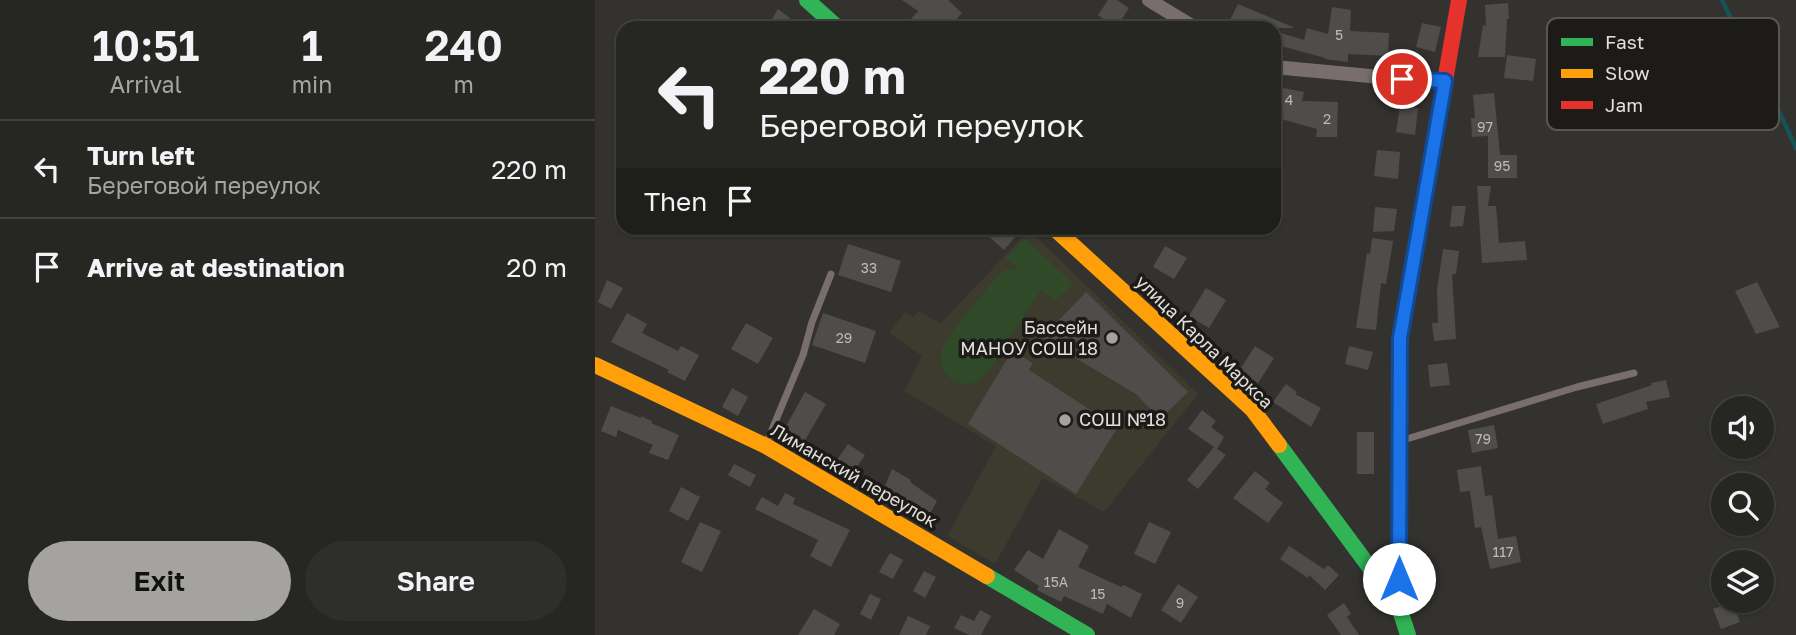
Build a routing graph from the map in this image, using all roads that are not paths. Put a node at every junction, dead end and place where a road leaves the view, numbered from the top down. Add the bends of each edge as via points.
1 (807, 0) edge
2 (1149, 0) edge
3 (1459, 0) edge
4 (830, 21) edge
5 (1184, 21) edge
6 (1281, 68) edge
7 (1445, 81) junction
8 (1062, 235) edge
9 (831, 274) dead end
10 (595, 365) edge
11 (1634, 373) dead end
12 (1399, 441) junction
13 (766, 446) junction
14 (1399, 607) junction
15 (1087, 635) edge
16 (1408, 635) edge

1 - 4 street
2 - 5 street
3 - 7 street
6 - 7 street
7 - 12 street via 1400,338
8 - 14 street, улица Карла Маркса via 1252,410
9 - 13 lane
10 - 13 street, Лиманский переулок
11 - 12 lane
12 - 14 street
13 - 15 street, Лиманский переулок
14 - 16 street, улица Карла Маркса

